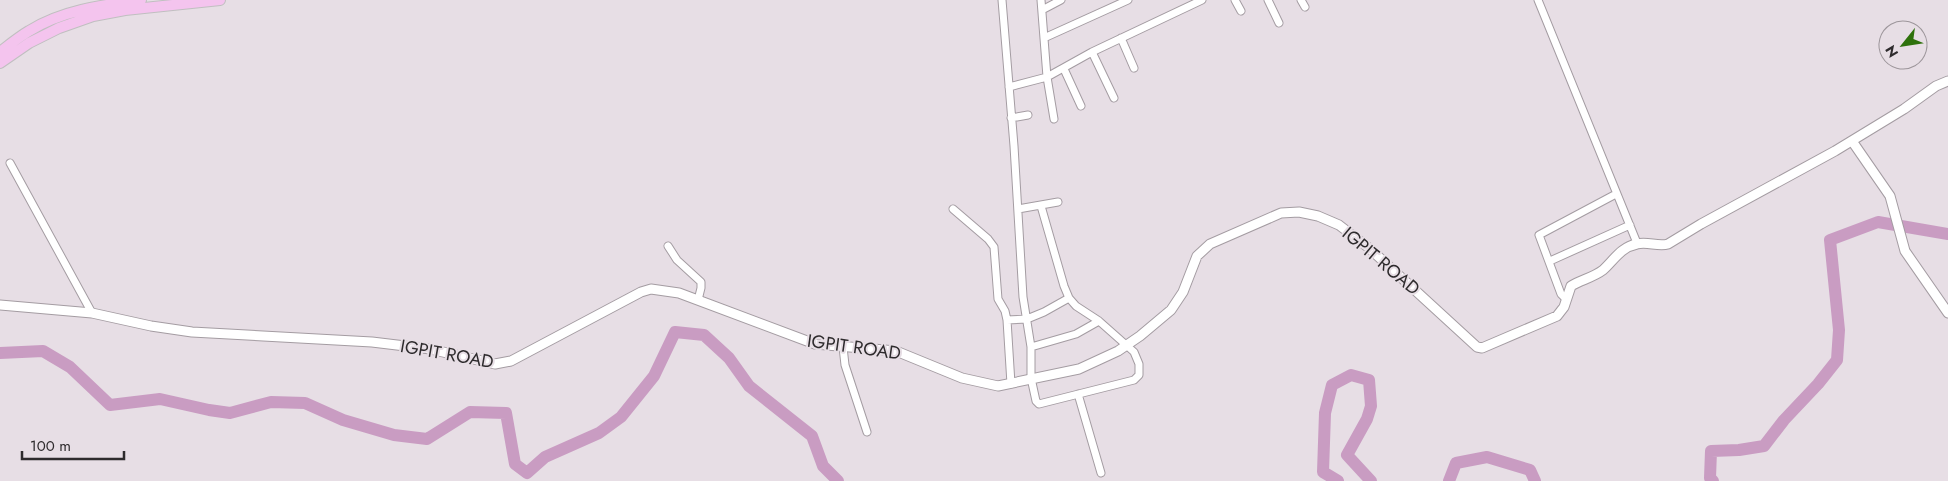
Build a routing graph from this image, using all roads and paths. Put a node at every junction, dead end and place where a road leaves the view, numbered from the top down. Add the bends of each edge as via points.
1 (141, 0) edge
2 (220, 0) edge
3 (1002, 0) edge
4 (1041, 0) edge
5 (1061, 0) edge
6 (1128, 0) edge
7 (1202, 0) edge
8 (1235, 0) edge
9 (1268, 0) edge
10 (1301, 0) edge
11 (1538, 0) edge
12 (1305, 7) dead end
13 (1042, 10) junction
14 (1241, 11) dead end
15 (1279, 23) dead end
16 (1044, 38) junction
17 (1121, 38) junction
18 (0, 52) edge
19 (1092, 52) junction
20 (0, 63) edge
21 (1134, 68) dead end
22 (1064, 69) junction
23 (1047, 77) junction
24 (1948, 81) edge
25 (1009, 87) junction
26 (1114, 98) dead end
27 (1081, 106) dead end
28 (1028, 115) dead end
29 (1011, 118) junction
30 (1054, 119) dead end
31 (1852, 141) junction
32 (10, 164) dead end
33 (1616, 194) junction
34 (1058, 202) dead end
35 (1041, 206) junction
36 (953, 209) dead end
37 (1018, 209) junction
38 (1630, 225) junction
39 (1637, 243) junction
40 (668, 246) dead end
41 (1550, 261) junction
42 (1069, 298) junction
43 (1566, 298) junction
44 (698, 300) junction
45 (0, 305) edge
46 (92, 312) junction
47 (1948, 313) edge
48 (1027, 319) junction
49 (1007, 320) junction
50 (1099, 321) junction
51 (1127, 345) junction
52 (842, 347) junction
53 (1031, 347) junction
54 (1031, 378) junction
55 (1011, 384) junction
56 (1078, 394) junction
57 (867, 432) dead end
58 (1101, 473) dead end

1 - 18 main road via 60,16 29,30
2 - 20 main road via 93,16 59,28
3 - 25 street
4 - 13 street
5 - 13 street
6 - 16 street
7 - 17 street
8 - 14 street
9 - 15 street
10 - 12 street
11 - 33 street
13 - 16 street
16 - 23 street
17 - 19 street
17 - 21 street
19 - 22 street
19 - 26 street
22 - 23 street
22 - 27 street
23 - 25 street
23 - 30 street
24 - 31 street
25 - 29 street
28 - 29 street
29 - 37 street
31 - 39 street via 1668,244
31 - 47 street via 1893,203 1910,261
32 - 46 street
33 - 38 street
33 - 41 street via 1541,232 1539,235
34 - 35 street
35 - 37 street
35 - 42 street
36 - 49 street via 994,248 998,299
37 - 48 street
38 - 39 street
38 - 41 street
39 - 43 street via 1616,255 1600,272 1571,286
40 - 44 street via 700,282 702,288
41 - 43 street via 1561,294
42 - 48 street
42 - 50 street
43 - 51 street, IGPIT ROAD via 1562,312 1553,319 1482,348 1477,347 1369,248 1339,225 1299,212 1281,213 1202,250 1171,310
44 - 46 street, IGPIT ROAD via 651,289 511,361 495,364 430,349 372,342 192,332
44 - 52 street, IGPIT ROAD via 815,344
45 - 46 street, IGPIT ROAD
48 - 49 street
48 - 53 street
49 - 55 street
50 - 51 street
50 - 53 street via 1076,334
51 - 54 street, IGPIT ROAD via 1079,369
51 - 56 street via 1136,355 1137,378
52 - 55 street, IGPIT ROAD via 896,351 962,378 998,386
52 - 57 street
53 - 54 street
54 - 55 street, IGPIT ROAD
54 - 56 street via 1039,404
56 - 58 street

